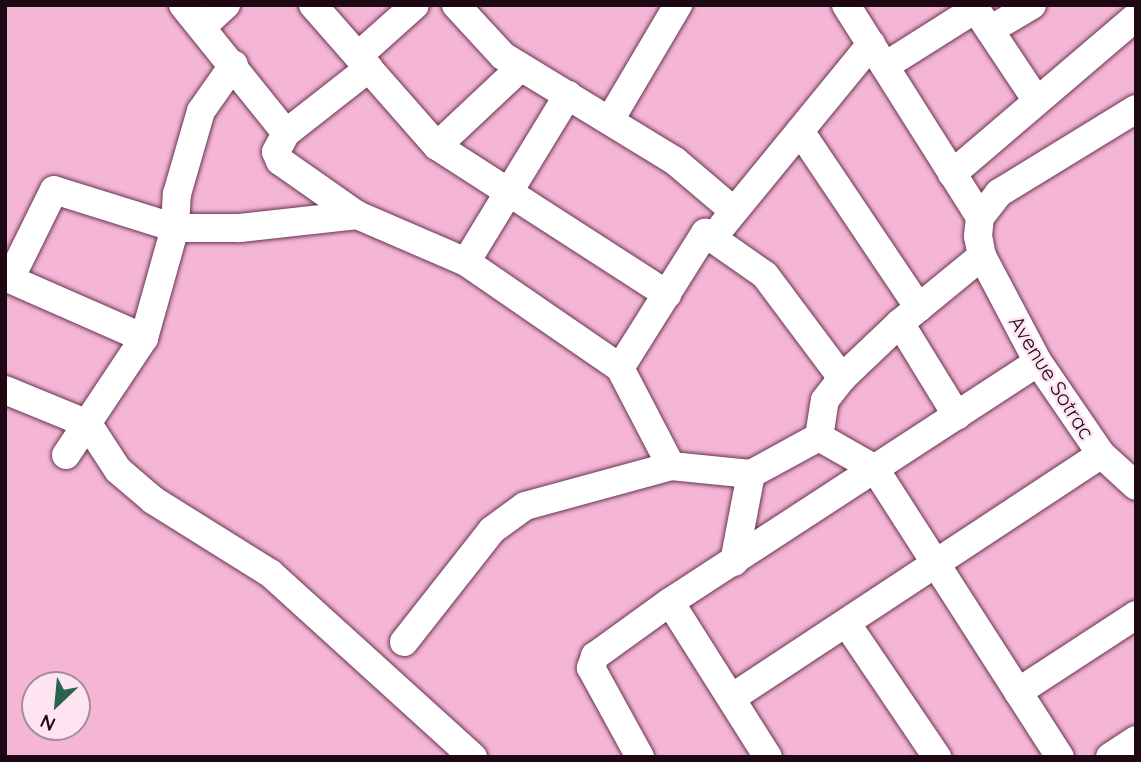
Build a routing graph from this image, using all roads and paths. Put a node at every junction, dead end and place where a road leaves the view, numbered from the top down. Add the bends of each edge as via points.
1 (183, 5) edge
2 (226, 5) edge
3 (313, 5) edge
4 (415, 5) edge
5 (456, 5) edge
6 (678, 5) edge
7 (846, 5) edge
8 (1032, 5) edge
9 (979, 15) edge
10 (1136, 17) edge
11 (202, 27) junction
12 (878, 55) junction
13 (364, 62) junction
14 (234, 64) junction
15 (521, 67) junction
16 (568, 95) junction
17 (1037, 101) junction
18 (1136, 109) edge
19 (610, 120) junction
20 (800, 131) junction
21 (286, 133) junction
22 (437, 146) junction
23 (952, 174) junction
24 (507, 192) junction
25 (734, 211) junction
26 (357, 215) junction
27 (980, 217) junction
28 (175, 229) junction
29 (712, 237) junction
30 (982, 256) junction
31 (466, 262) junction
32 (8, 278) edge
33 (667, 294) junction
34 (910, 315) junction
35 (144, 338) junction
36 (1038, 362) junction
37 (620, 368) junction
38 (842, 378) junction
39 (5, 390) edge
40 (957, 416) junction
41 (88, 424) junction
42 (819, 437) junction
43 (1101, 454) junction
44 (66, 455) dead end
45 (671, 466) junction
46 (875, 470) junction
47 (751, 474) junction
48 (1136, 486) edge
49 (734, 562) junction
50 (936, 564) junction
51 (670, 602) junction
52 (1136, 615) edge
53 (847, 624) junction
54 (404, 642) dead end
55 (1018, 692) junction
56 (733, 697) junction
57 (1136, 740) edge
58 (929, 754) edge
59 (473, 757) edge
60 (640, 757) edge
61 (768, 757) edge
62 (1060, 757) edge
63 (1110, 757) edge

1 - 11 street
2 - 11 street
3 - 13 street
4 - 13 street
5 - 15 street via 503,56
6 - 19 street
7 - 12 street
8 - 9 street
9 - 12 street
9 - 17 street
10 - 17 street
11 - 14 street
12 - 20 street
12 - 23 street
13 - 21 street
13 - 22 street
14 - 21 street
14 - 28 street via 201,111 177,194
15 - 16 street
15 - 22 street
16 - 19 street
16 - 24 street
17 - 23 street
18 - 27 street via 999,193
19 - 25 street via 675,161
20 - 25 street
20 - 34 street
21 - 26 street via 276,152 280,161
22 - 24 street
23 - 27 street
24 - 31 street
24 - 33 street
25 - 29 street
26 - 28 street via 240,228
26 - 31 street
27 - 30 street, Avenue Sotrac
28 - 32 street via 54,190
28 - 35 street
29 - 33 street via 705,233
29 - 38 street via 765,275
30 - 34 street
30 - 36 street, Avenue Sotrac
31 - 37 street
32 - 35 street
33 - 37 street
34 - 38 street
34 - 40 street
35 - 41 street
36 - 40 street
36 - 43 street, Avenue Sotrac
37 - 45 street
38 - 42 street via 825,400
39 - 41 street
40 - 46 street
41 - 44 street
41 - 59 street via 118,470 153,500 271,573
42 - 46 street
42 - 47 street
43 - 48 street, Avenue Sotrac
43 - 50 street
45 - 47 street
45 - 54 street via 525,506 492,530
46 - 49 street
46 - 50 street
47 - 49 street
49 - 51 street
50 - 53 street
50 - 55 street
51 - 56 street
51 - 60 street via 595,656 591,668
52 - 55 street
53 - 56 street
53 - 58 street
55 - 62 street
56 - 61 street
57 - 63 street

